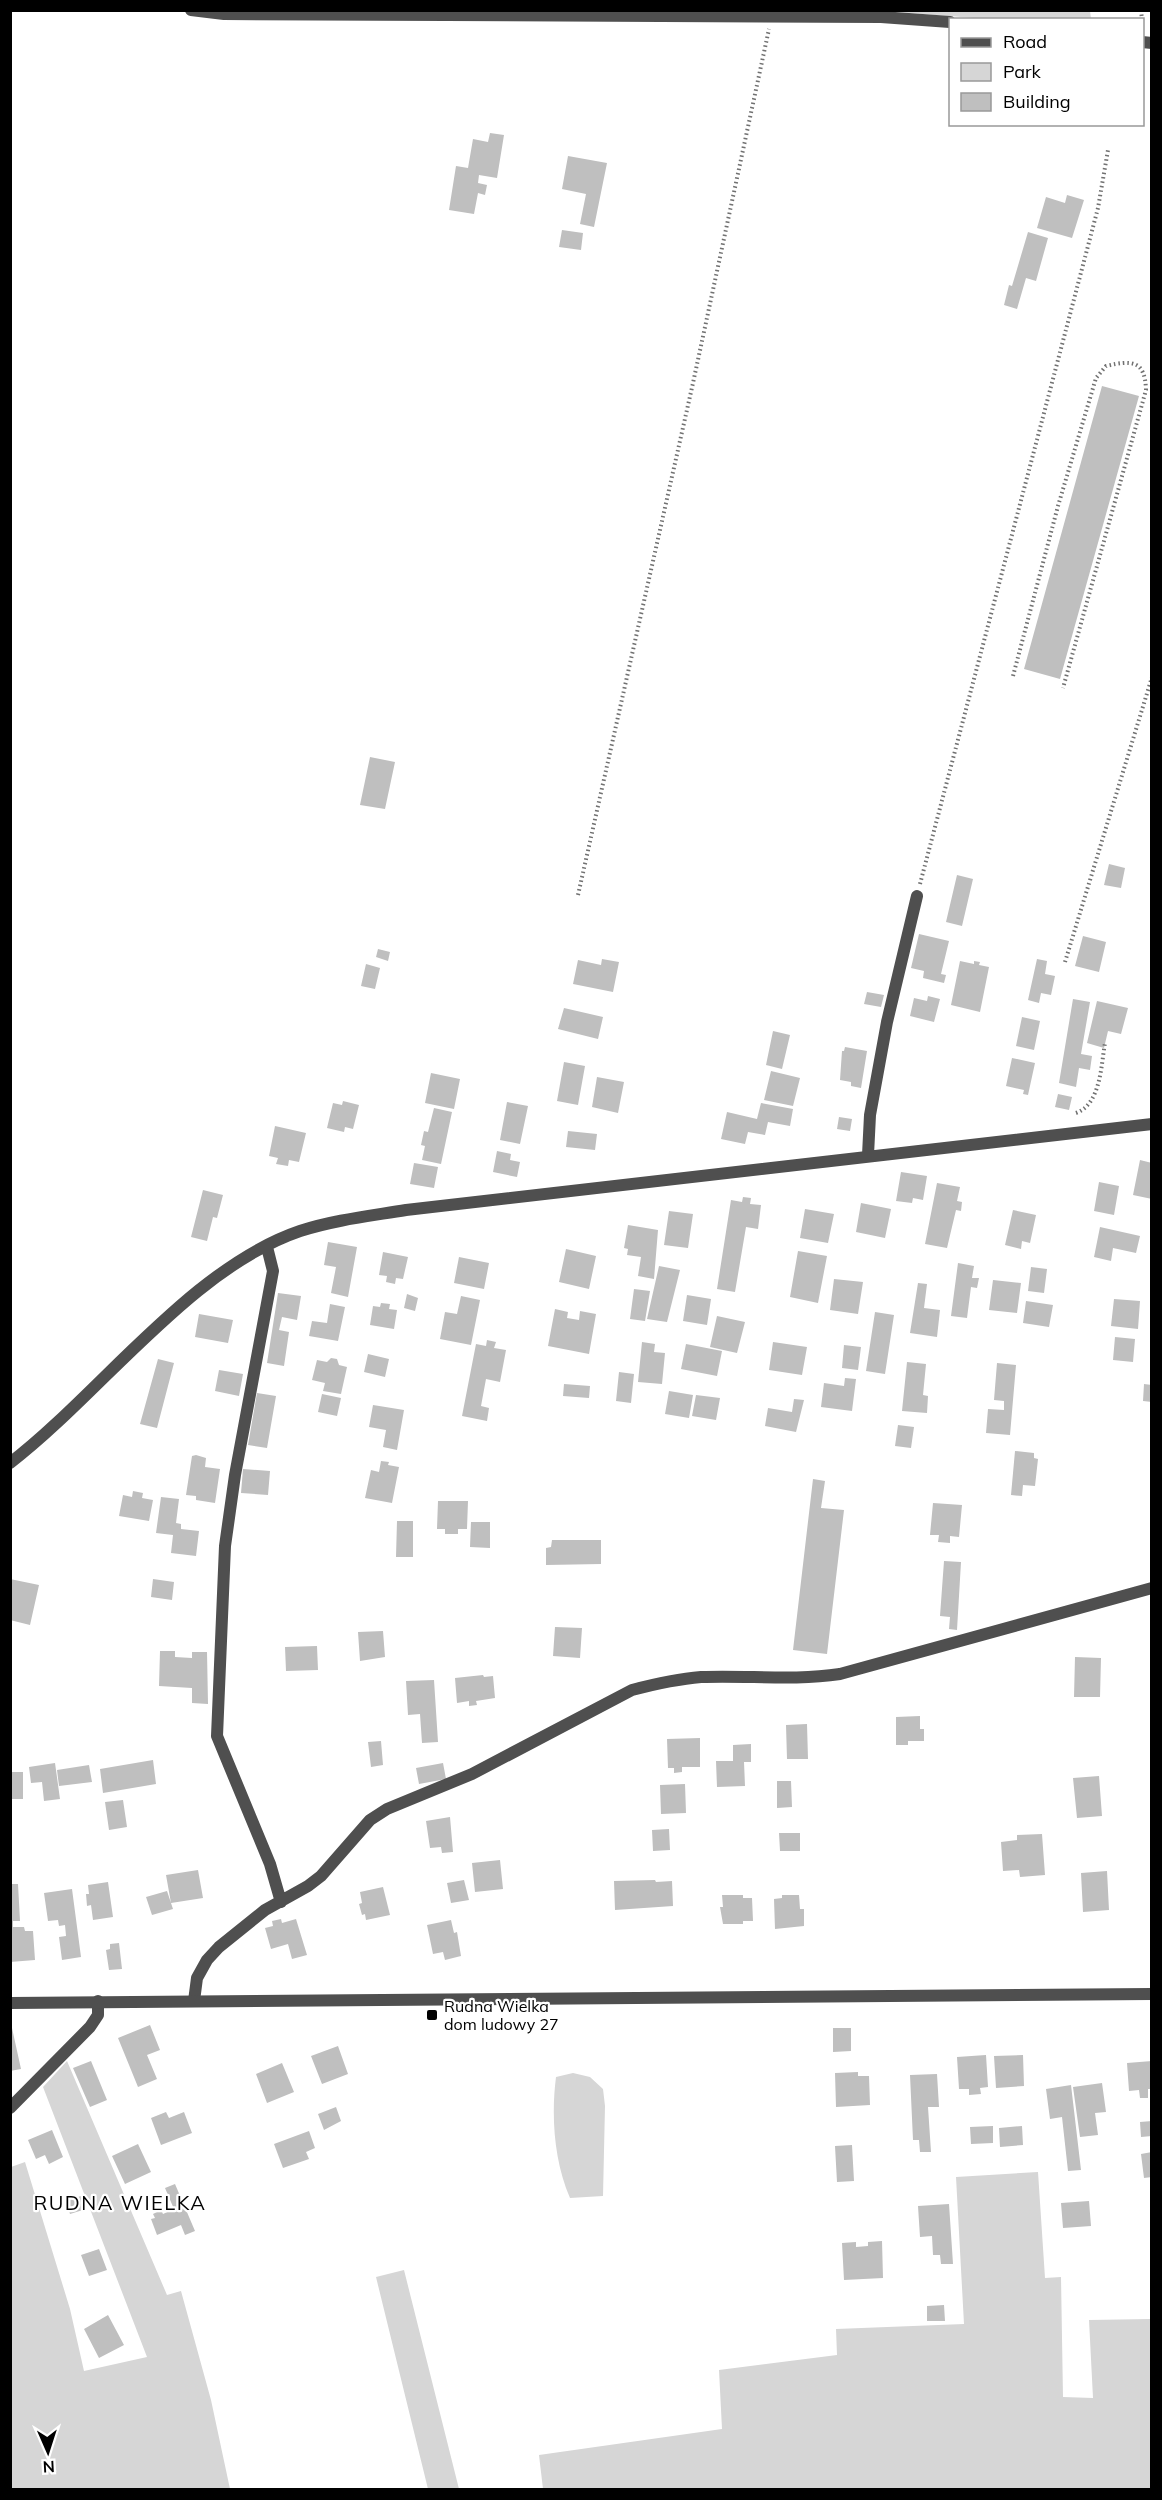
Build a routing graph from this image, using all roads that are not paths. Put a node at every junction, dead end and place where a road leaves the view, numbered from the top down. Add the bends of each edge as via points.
1 (191, 10) edge
2 (949, 22) edge
3 (917, 896) road end
4 (1152, 1124) edge
5 (868, 1155) junction
6 (267, 1246) junction
7 (10, 1463) edge
8 (1152, 1588) edge
9 (281, 1902) junction
10 (1152, 1994) edge
11 (98, 2001) junction
12 (194, 2001) junction
13 (10, 2003) edge
14 (10, 2108) edge

1 - 2 street via 224,14 881,17
3 - 5 street via 887,1022 870,1115
4 - 5 street
5 - 6 street via 337,1221
6 - 7 street via 192,1296
6 - 9 street via 273,1271 225,1546 217,1736 270,1864
8 - 9 street via 840,1674 701,1677 632,1690 472,1774 387,1809 364,1826 321,1876
9 - 12 street via 207,1960 195,1985
10 - 12 street
11 - 12 street
11 - 13 street
11 - 14 street via 98,2015 90,2027

